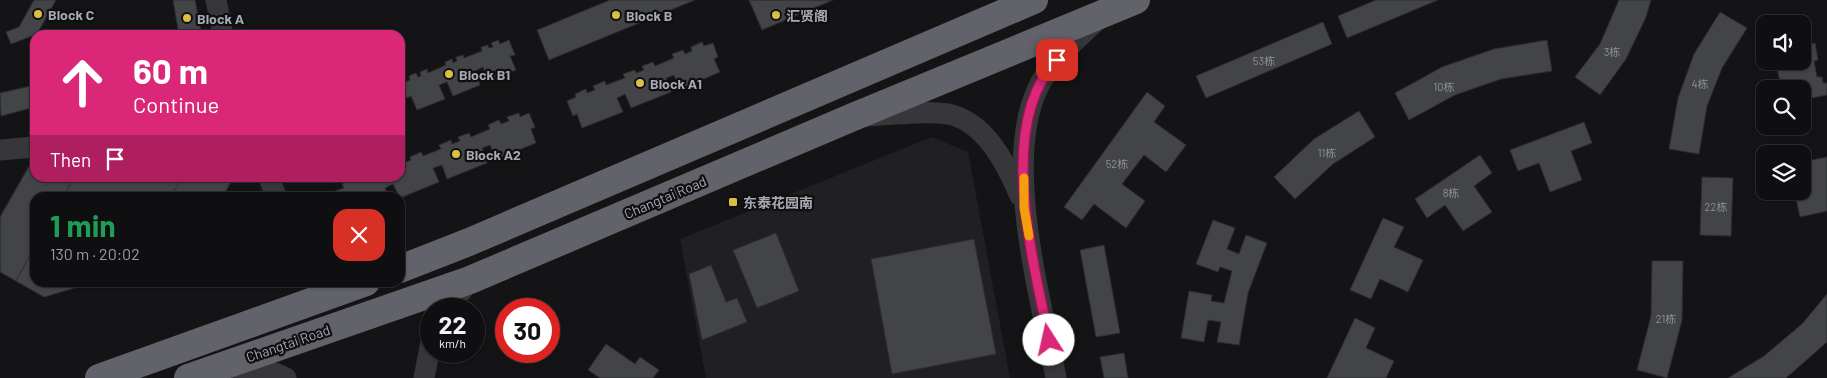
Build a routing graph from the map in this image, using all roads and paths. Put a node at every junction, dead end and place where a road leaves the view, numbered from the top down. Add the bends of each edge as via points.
1 (216, 0) edge
2 (1034, 0) edge
3 (1136, 0) edge
4 (1003, 6) edge
5 (1102, 14) junction
6 (222, 30) edge
7 (853, 117) junction
8 (30, 147) edge
9 (0, 150) edge
10 (1024, 208) junction
11 (405, 267) edge
12 (470, 280) junction
13 (340, 287) edge
14 (314, 292) edge
15 (456, 298) edge
16 (427, 363) edge
17 (220, 367) junction
18 (99, 378) edge
19 (188, 378) edge
20 (286, 378) edge
21 (424, 378) edge
22 (1056, 378) edge

1 - 6 street
2 - 4 highway
3 - 5 highway, Changtai Road
4 - 11 highway via 478,238
5 - 7 highway, Changtai Road
5 - 10 street via 1049,68 1037,90 1024,140
7 - 10 street via 929,112 950,115 969,124 994,145 1008,167
7 - 12 highway, Changtai Road
8 - 9 street
10 - 22 street
12 - 15 street
12 - 17 highway, Changtai Road
13 - 14 highway, Changtai Road
14 - 18 highway, Changtai Road
16 - 21 street
17 - 19 highway, Changtai Road
17 - 20 street via 253,368

